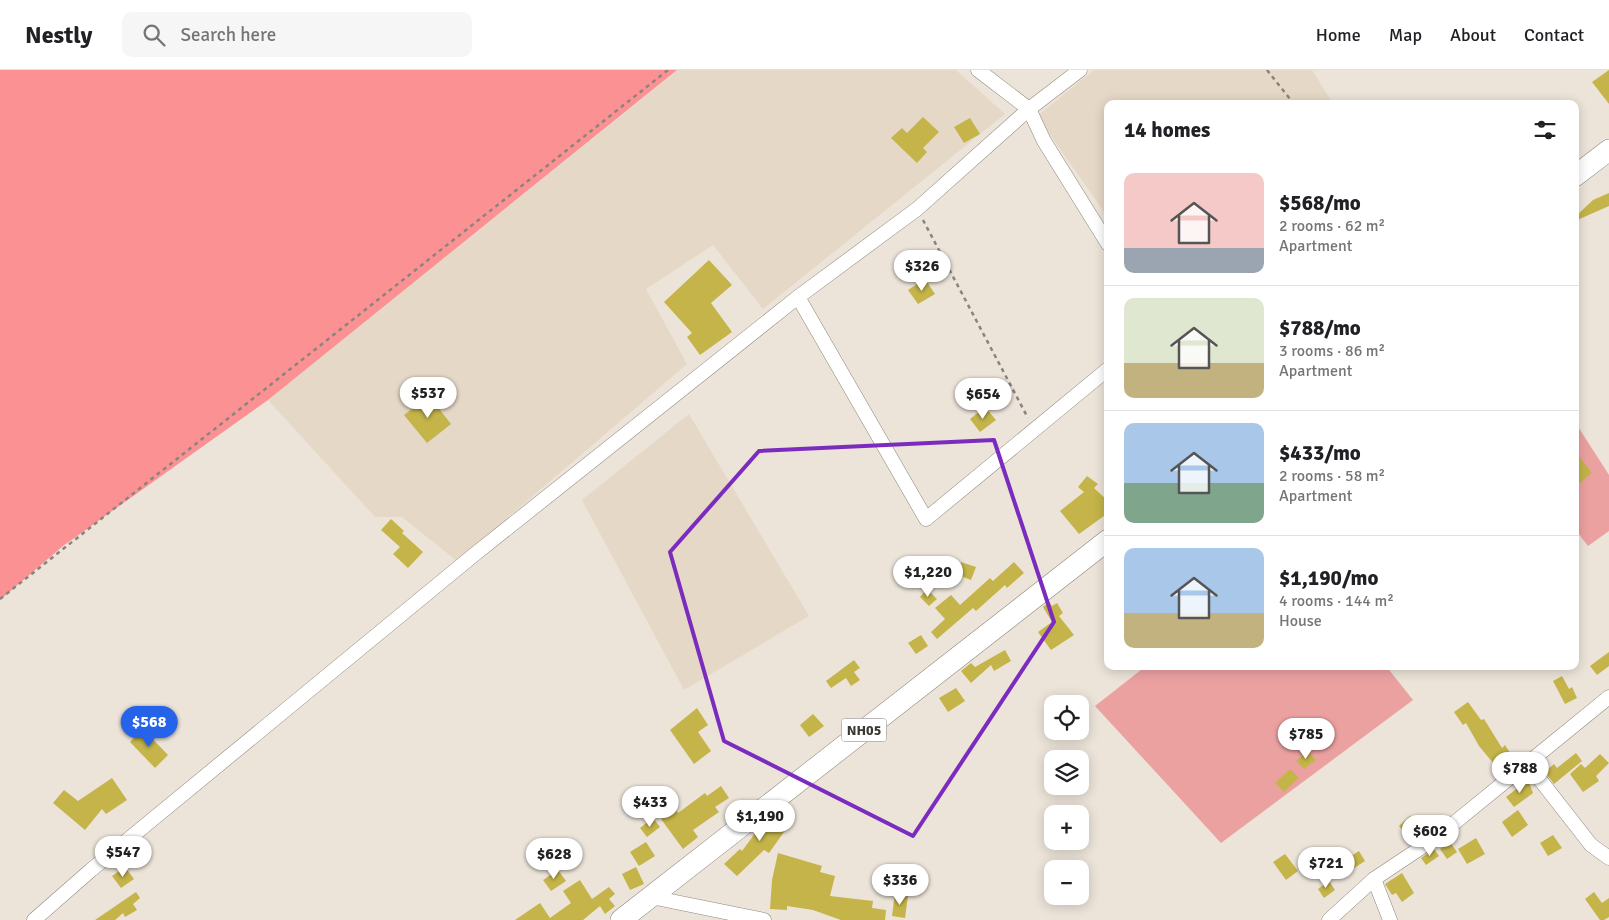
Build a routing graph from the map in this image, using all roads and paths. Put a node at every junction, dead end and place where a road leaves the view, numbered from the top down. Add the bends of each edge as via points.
1 (668, 70) edge
2 (978, 70) edge
3 (1080, 70) edge
4 (1267, 70) edge
5 (1291, 100) edge
6 (1029, 110) junction
7 (1609, 150) edge
8 (1579, 173) edge
9 (917, 209) junction
10 (1104, 238) edge
11 (798, 297) junction
12 (1104, 372) edge
13 (1035, 430) junction
14 (1104, 543) edge
15 (0, 599) edge
16 (1609, 697) edge
17 (1527, 764) junction
18 (1609, 858) edge
19 (1374, 879) junction
20 (651, 896) junction
21 (34, 920) edge
22 (621, 920) edge
23 (764, 920) edge
24 (1329, 920) edge
25 (1390, 920) edge

1 - 15 path
2 - 6 street
3 - 6 street
4 - 5 path
6 - 9 street
6 - 10 street via 1044,141
7 - 8 main road
9 - 11 street
9 - 13 path
11 - 13 street via 926,519
11 - 21 street via 475,554
12 - 13 street
14 - 20 main road, NH05
16 - 17 street
17 - 18 street via 1591,845
17 - 19 street via 1437,837
19 - 24 street
19 - 25 street
20 - 22 main road, NH05
20 - 23 street

